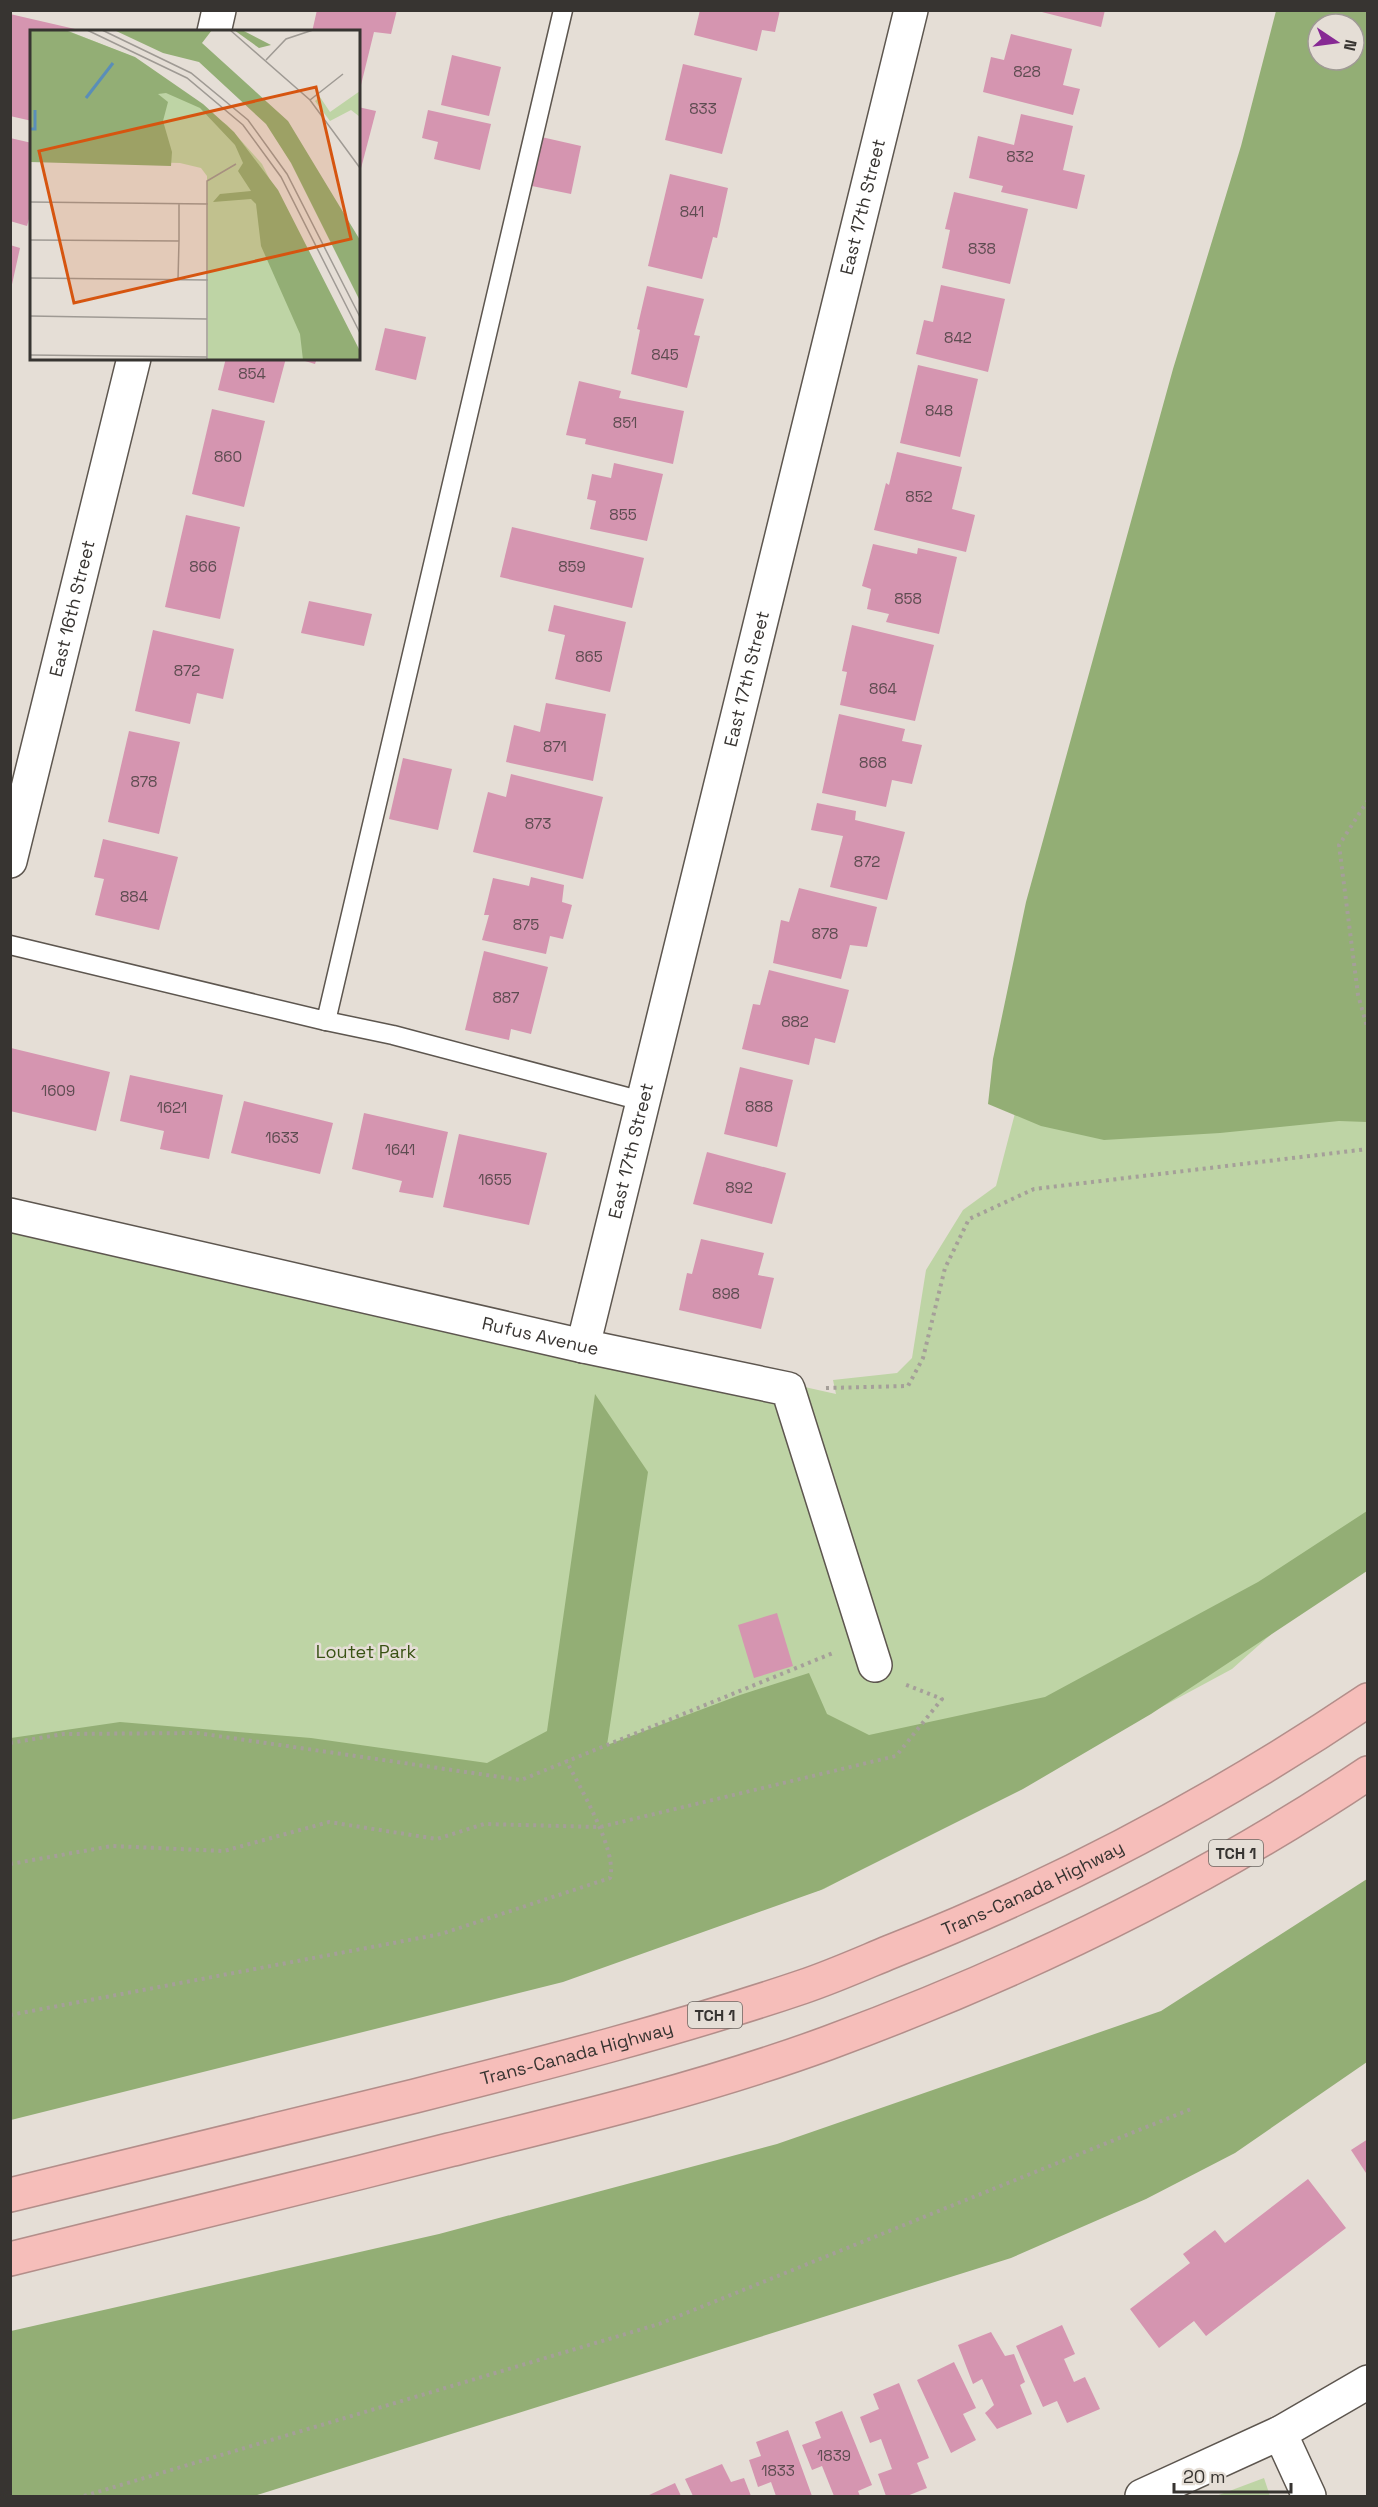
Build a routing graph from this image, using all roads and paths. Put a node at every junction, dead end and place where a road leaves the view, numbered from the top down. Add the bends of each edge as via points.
1 (219, 10) edge
2 (563, 10) edge
3 (910, 10) edge
4 (214, 30) edge
5 (134, 360) edge
6 (1368, 800) edge
7 (10, 861) edge
8 (10, 945) edge
9 (326, 1021) junction
10 (1368, 1030) edge
11 (642, 1101) junction
12 (1368, 1149) edge
13 (10, 1215) edge
14 (583, 1346) junction
15 (788, 1389) junction
16 (875, 1665) junction
17 (1368, 1700) edge
18 (10, 1743) edge
19 (566, 1760) junction
20 (1368, 1773) edge
21 (600, 1827) junction
22 (10, 1864) edge
23 (10, 2015) edge
24 (1191, 2109) dead end
25 (10, 2195) edge
26 (10, 2259) edge
27 (1368, 2382) edge
28 (1280, 2433) junction
29 (84, 2496) edge
30 (1142, 2496) edge
31 (1310, 2496) edge

1 - 4 street
2 - 9 lane
3 - 11 street, East 17th Street
5 - 7 street, East 16th Street
6 - 10 path via 1339,845 1358,995
8 - 9 lane
9 - 11 lane
11 - 14 street, East 17th Street
12 - 15 path via 1034,1189 969,1219 945,1268 923,1358 909,1386
13 - 14 street, Rufus Avenue
14 - 15 street, Rufus Avenue
15 - 16 street
16 - 19 path via 847,1648
16 - 21 path via 909,1688 942,1699 896,1756
17 - 25 highway, Trans-Canada Highway / TCH 1 via 1309,1740 1072,1873 805,1986 670,2029 529,2067
18 - 19 path via 63,1734 197,1733 521,1780
19 - 21 path
20 - 26 highway, TCH 1 via 1231,1857 1100,1926 964,1989 826,2043 688,2088 544,2127
21 - 22 path via 484,1824 437,1839 329,1822 224,1851 112,1846
21 - 23 path via 613,1869 610,1878 441,1934
24 - 29 path via 659,2324
27 - 28 street
28 - 30 street
28 - 31 street

